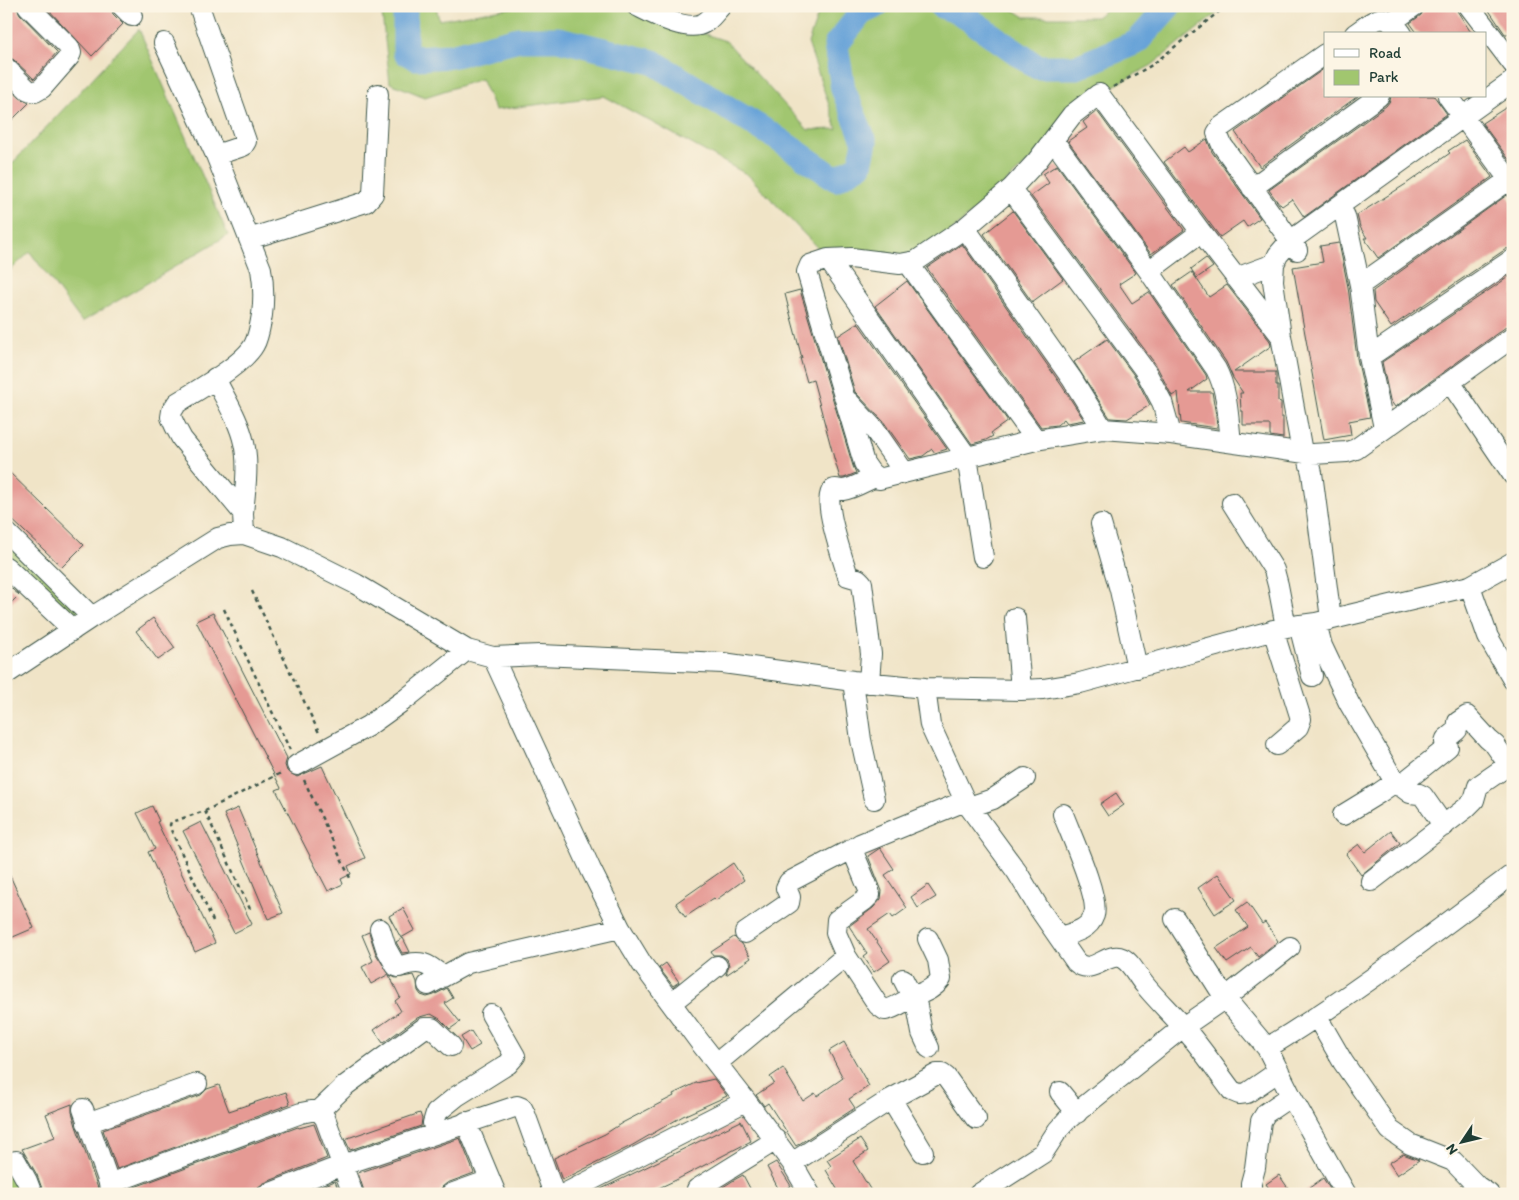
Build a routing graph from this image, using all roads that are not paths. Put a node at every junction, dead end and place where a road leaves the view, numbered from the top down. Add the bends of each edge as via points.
1 (28, 6) edge
2 (199, 6) edge
3 (636, 6) edge
4 (721, 6) edge
5 (1414, 6) edge
6 (1469, 6) edge
7 (1398, 28) edge
8 (1357, 32) edge
9 (164, 43) dead end
10 (1324, 55) edge
11 (1513, 64) edge
12 (6, 68) edge
13 (1513, 81) edge
14 (378, 94) dead end
15 (1377, 98) edge
16 (1449, 98) edge
17 (1513, 98) edge
18 (1467, 122) junction
19 (1053, 140) junction
20 (216, 155) junction
21 (1511, 181) edge
22 (1252, 188) junction
23 (1011, 189) junction
24 (1345, 216) junction
25 (965, 228) junction
26 (1201, 232) junction
27 (249, 239) junction
28 (1293, 245) junction
29 (828, 259) junction
30 (1513, 260) edge
31 (908, 263) junction
32 (1274, 264) junction
33 (1149, 271) junction
34 (1236, 278) junction
35 (1360, 285) junction
36 (1281, 336) junction
37 (1513, 337) edge
38 (1370, 357) junction
39 (215, 378) junction
40 (1450, 382) junction
41 (845, 398) junction
42 (1384, 428) junction
43 (1103, 429) junction
44 (1172, 434) junction
45 (1036, 440) junction
46 (1231, 442) junction
47 (1307, 453) junction
48 (967, 457) junction
49 (904, 472) junction
50 (1513, 475) edge
51 (875, 477) junction
52 (1232, 503) dead end
53 (242, 514) junction
54 (1101, 524) dead end
55 (6, 532) edge
56 (244, 534) junction
57 (983, 557) dead end
58 (6, 567) edge
59 (1511, 569) edge
60 (1470, 586) junction
61 (92, 617) junction
62 (1015, 618) dead end
63 (1301, 625) junction
64 (73, 630) junction
65 (467, 650) junction
66 (493, 657) junction
67 (1137, 668) junction
68 (6, 674) edge
69 (1312, 676) dead end
70 (1513, 680) edge
71 (861, 682) junction
72 (925, 688) junction
73 (1021, 690) junction
74 (1277, 745) dead end
75 (1511, 764) edge
76 (297, 765) road end
77 (1025, 778) dead end
78 (1397, 784) junction
79 (874, 799) dead end
80 (967, 804) junction
81 (1063, 814) dead end
82 (1343, 815) dead end
83 (1444, 826) junction
84 (852, 849) junction
85 (1513, 874) edge
86 (1371, 882) dead end
87 (1175, 919) dead end
88 (620, 928) junction
89 (380, 929) dead end
90 (745, 933) dead end
91 (1059, 937) junction
92 (928, 939) dead end
93 (1290, 947) dead end
94 (846, 956) junction
95 (717, 966) dead end
96 (903, 979) dead end
97 (912, 998) junction
98 (1225, 998) junction
99 (671, 1003) junction
100 (491, 1014) dead end
101 (1318, 1017) junction
102 (1183, 1027) junction
103 (451, 1046) dead end
104 (929, 1048) dead end
105 (1267, 1048) junction
106 (717, 1063) junction
107 (1279, 1071) junction
108 (198, 1084) dead end
109 (1060, 1092) dead end
110 (1291, 1096) junction
111 (890, 1099) junction
112 (746, 1100) junction
113 (319, 1111) junction
114 (1077, 1113) junction
115 (976, 1120) dead end
116 (466, 1122) junction
117 (434, 1134) junction
118 (776, 1140) junction
119 (923, 1152) dead end
120 (6, 1163) edge
121 (792, 1163) junction
122 (343, 1166) junction
123 (493, 1187) edge
124 (111, 1189) edge
125 (697, 1189) dead end
126 (32, 1194) edge
127 (268, 1194) edge
128 (353, 1194) edge
129 (451, 1194) edge
130 (554, 1194) edge
131 (564, 1194) edge
132 (810, 1194) edge
133 (979, 1194) edge
134 (1251, 1194) edge
135 (1346, 1194) edge
136 (1489, 1194) edge

1 - 12 street via 71,53 35,92 28,90
2 - 20 street via 246,142
3 - 4 street via 691,27 704,23
5 - 7 street
6 - 11 street
7 - 8 street via 1384,19 1374,20
9 - 20 street
10 - 22 street via 1218,130 1219,140
13 - 18 street
14 - 27 street via 371,198
15 - 22 street
16 - 18 street
17 - 18 street
18 - 21 street
18 - 24 street
18 - 28 street
19 - 23 street
19 - 26 street via 1072,115 1099,94
19 - 33 street
20 - 27 street
21 - 35 street
22 - 28 street
23 - 25 street
23 - 44 street via 1146,372 1162,402
24 - 28 street
24 - 35 street
25 - 31 street
25 - 43 street via 1067,372
26 - 33 street
26 - 34 street
27 - 39 street via 264,285 258,334 248,353
28 - 32 street via 1278,255
28 - 47 street via 1284,270
29 - 31 street
29 - 41 street via 810,265 807,272
29 - 48 street
30 - 38 street
31 - 45 street
32 - 34 street
32 - 36 street via 1273,281
33 - 46 street via 1220,378 1226,395
34 - 36 street
35 - 38 street
36 - 47 street
37 - 40 street
38 - 42 street
39 - 53 street via 244,445
39 - 53 street via 177,403 171,418 182,439
40 - 42 street
40 - 50 street
41 - 49 street via 874,429
41 - 51 street via 864,463
42 - 47 street via 1351,451
43 - 44 street
43 - 45 street
44 - 46 street
45 - 48 street
46 - 47 street
47 - 63 street via 1312,473
48 - 49 street
48 - 57 street
49 - 51 street via 885,478
51 - 71 street via 843,490 832,490 829,502 848,576 862,583 871,654
52 - 63 street via 1274,570
53 - 56 street
54 - 67 street
55 - 61 street
56 - 61 street via 218,538
56 - 65 street via 282,547 356,584
58 - 64 street
59 - 60 street
60 - 63 street
60 - 70 street via 1488,637
61 - 64 street
62 - 73 street
63 - 67 street
63 - 69 street
63 - 74 street via 1301,719 1298,727
63 - 78 street via 1322,646 1349,703
64 - 68 street
65 - 66 street
65 - 76 street via 376,720
66 - 71 street via 540,655 723,663
66 - 88 street
67 - 73 street via 1060,687
71 - 72 street
71 - 79 street via 861,740
72 - 73 street
72 - 80 street via 930,725
75 - 78 street via 1467,716 1458,722 1457,730 1446,739 1448,747
75 - 83 street via 1478,786 1474,800
77 - 80 street via 993,799
78 - 82 street
78 - 83 street via 1410,793 1423,796
80 - 84 street
80 - 91 street
81 - 91 street via 1090,885 1095,914 1083,929
83 - 86 street
84 - 90 street via 789,882 786,888 789,903
84 - 94 street via 870,895 838,920 836,933
85 - 101 street
87 - 98 street
88 - 89 street via 468,964 436,981 436,970 420,963 396,966
88 - 99 street
91 - 102 street via 1076,962 1086,968 1121,957
92 - 97 street via 938,960 941,980
93 - 98 street
94 - 97 street via 882,1009 890,1009
94 - 106 street
95 - 99 street
96 - 97 street
97 - 104 street
98 - 102 street
98 - 105 street
99 - 106 street
100 - 117 street via 515,1056 436,1113
101 - 105 street
101 - 136 street via 1343,1062 1390,1130 1410,1144 1453,1161
102 - 107 street via 1232,1091 1247,1093
102 - 114 street
103 - 113 street via 432,1028 424,1028 346,1085
105 - 107 street
106 - 112 street
107 - 110 street
108 - 124 street via 85,1116
109 - 114 street
110 - 134 street via 1261,1121
110 - 135 street
111 - 115 street via 934,1074 940,1074 946,1077
111 - 119 street
111 - 121 street
112 - 118 street
112 - 131 street
113 - 122 street via 325,1118
113 - 124 street via 301,1113
114 - 133 street via 1063,1124 1043,1153
116 - 117 street
116 - 123 street
116 - 130 street via 517,1106 522,1108
117 - 122 street
118 - 121 street
118 - 125 street
120 - 126 street via 16,1161
121 - 132 street
122 - 127 street
122 - 128 street
123 - 129 street

